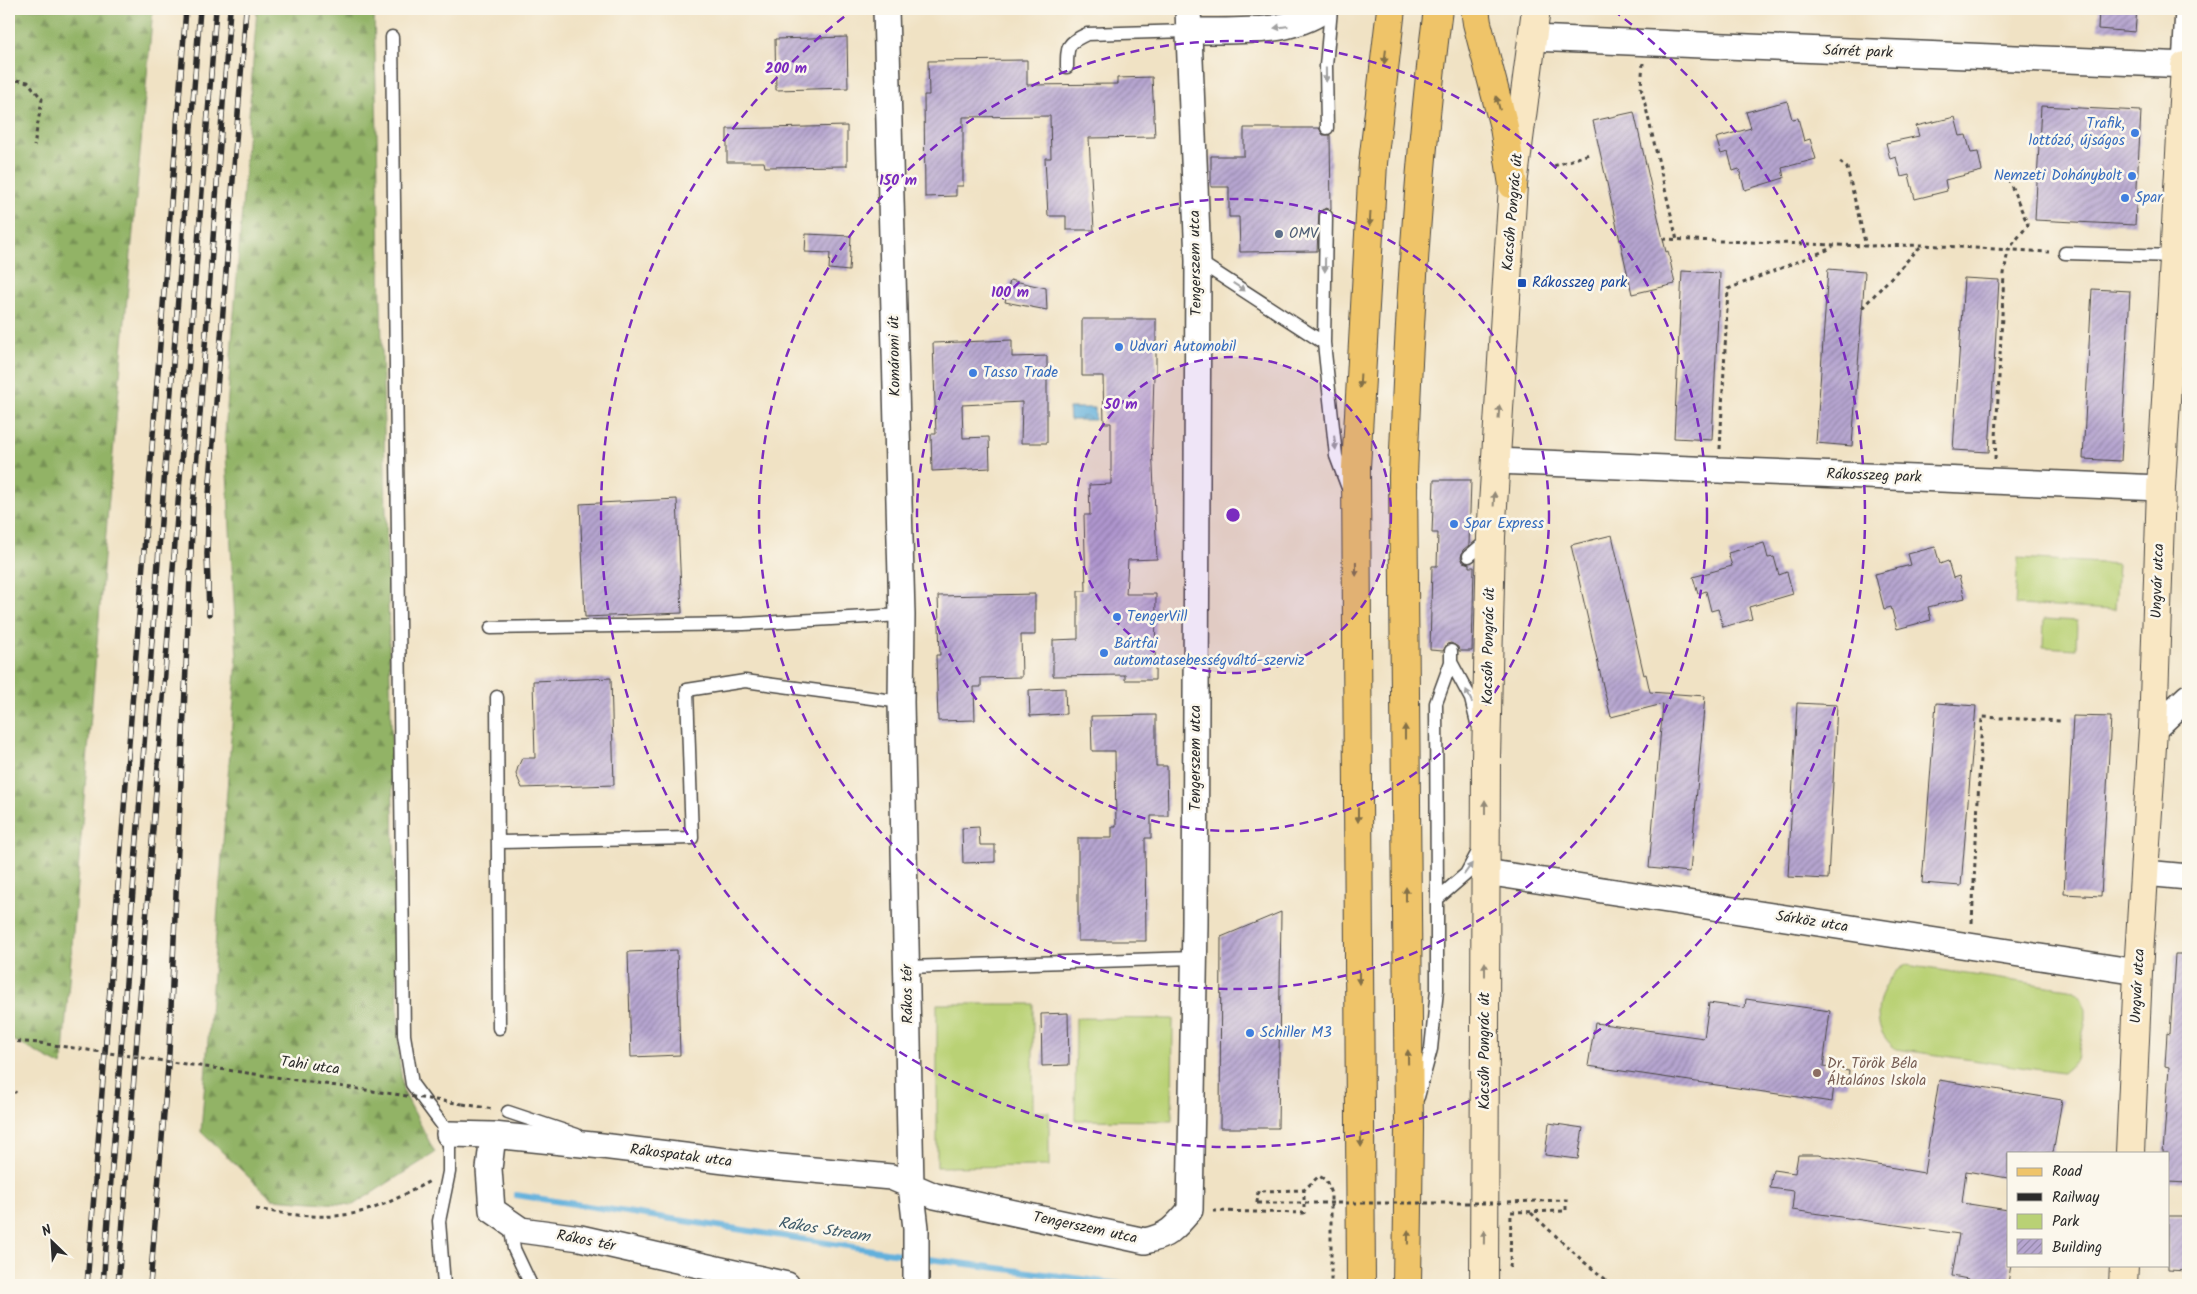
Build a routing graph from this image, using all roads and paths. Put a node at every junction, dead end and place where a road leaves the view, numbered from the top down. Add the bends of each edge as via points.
1 (886, 9) edge
2 (1325, 9) edge
3 (1331, 9) edge
4 (1391, 9) edge
5 (1438, 9) edge
6 (1475, 9) edge
7 (1536, 9) edge
8 (2188, 10) edge
9 (1188, 20) edge
10 (392, 37) dead end
11 (1532, 38) junction
12 (1644, 43) junction
13 (2186, 65) edge
14 (1067, 67) dead end
15 (9, 79) edge
16 (1327, 128) dead end
17 (34, 146) dead end
18 (1589, 154) dead end
19 (1840, 162) dead end
20 (1554, 166) dead end
21 (2007, 176) dead end
22 (1514, 185) junction
23 (1326, 216) dead end
24 (1663, 239) dead end
25 (1677, 240) junction
26 (1833, 245) junction
27 (1922, 245) junction
28 (1866, 246) junction
29 (2008, 250) junction
30 (2065, 253) joint
31 (2175, 256) junction
32 (1198, 261) junction
33 (1862, 308) dead end
34 (2180, 312) edge
35 (1324, 343) junction
36 (1496, 460) junction
37 (1718, 470) junction
38 (1992, 482) junction
39 (2161, 488) junction
40 (1355, 520) junction
41 (1492, 537) junction
42 (1469, 556) dead end
43 (902, 615) junction
44 (491, 628) dead end
45 (497, 697) dead end
46 (2188, 697) edge
47 (901, 702) junction
48 (2061, 721) dead end
49 (2153, 730) junction
50 (1486, 759) junction
51 (1485, 834) junction
52 (498, 842) junction
53 (1485, 872) junction
54 (2146, 873) junction
55 (2188, 877) edge
56 (1437, 899) junction
57 (1971, 947) junction
58 (1194, 958) junction
59 (908, 967) junction
60 (2138, 972) junction
61 (499, 1028) dead end
62 (9, 1041) edge
63 (9, 1086) edge
64 (16, 1094) dead end
65 (508, 1112) joint
66 (1409, 1128) junction
67 (449, 1134) junction
68 (493, 1135) junction
69 (602, 1146) junction
70 (2130, 1152) edge
71 (449, 1172) junction
72 (911, 1186) junction
73 (1304, 1190) junction
74 (256, 1209) dead end
75 (1190, 1210) junction
76 (1531, 1212) junction
77 (509, 1222) junction
78 (2124, 1266) edge
79 (1510, 1275) dead end
80 (917, 1281) edge
81 (1609, 1282) dead end
82 (444, 1285) edge
83 (532, 1285) edge
84 (787, 1285) edge
85 (1331, 1285) edge
86 (1361, 1285) edge
87 (1407, 1285) edge
88 (1484, 1285) edge
89 (2123, 1285) edge

1 - 43 street, Komáromi út
2 -> 9 street via 1285,27
3 -> 16 lane via 1326,66
4 -> 40 main road via 1373,163
66 -> 5 main road via 1403,476 1426,104
22 -> 6 main road via 1504,127
7 - 11 street, Kacsóh Pongrác út
8 - 13 street, Ungvár utca
9 - 14 lane via 1088,34 1073,40 1067,49
9 - 32 street, Tengerszem utca
10 - 67 lane via 404,1036 412,1084
11 - 12 street, Sárrét park
11 - 22 street, Kacsóh Pongrác út
12 - 13 street, Sárrét park
12 - 25 path via 1641,88
13 - 31 street, Ungvár utca
15 - 17 path via 28,82 42,99
18 - 20 path
19 - 28 path via 1847,168
21 - 29 path via 2028,225
36 -> 22 street, Kacsóh Pongrác út
23 -> 35 lane
24 - 25 path
25 - 26 path
26 - 28 path
26 - 37 path via 1828,250 1728,289
27 - 28 path
27 - 29 path
27 - 33 path
29 - 30 path
29 - 38 path
30 - 31 lane
31 - 34 street, Ungvár utca
32 -> 35 lane
32 - 58 street, Tengerszem utca
34 - 39 street, Ungvár utca
35 -> 40 lane via 1336,456
36 - 37 street, Rákosszeg park
41 -> 36 street, Kacsóh Pongrác út
37 - 38 street, Rákosszeg park
38 - 39 street, Rákosszeg park
39 - 49 street, Ungvár utca
40 -> 86 main road
41 - 42 lane
41 - 50 street, Kacsóh Pongrác út
43 - 44 lane via 744,624
43 - 47 street, Komáromi út
45 - 52 lane
46 - 49 street
47 - 52 lane via 745,681 687,690 692,838
47 - 59 street, Rákos tér
48 - 57 path via 1982,717
49 - 54 street, Ungvár utca
51 -> 50 street, Kacsóh Pongrác út
50 -> 56 lane via 1471,699 1451,656 1436,703
51 - 53 street, Kacsóh Pongrác út
56 -> 51 lane via 1466,874
52 - 61 lane
53 - 57 street, Sárköz utca
88 -> 53 street, Kacsóh Pongrác út
54 - 55 street
54 - 60 street, Ungvár utca
56 - 66 lane via 1438,990 1431,1048
57 - 60 street, Sárköz utca
58 - 59 lane
58 - 75 street, Tengerszem utca
59 - 72 street, Rákos tér
60 - 70 street, Ungvár utca
62 - 65 path, Tahi utca, bridge
63 - 64 path
65 - 69 lane
87 -> 66 main road
67 - 68 street, Rákospatak utca
67 - 71 lane
68 - 69 street, Rákospatak utca
68 - 77 street, Rákos tér via 489,1169 492,1210
69 - 72 street, Rákospatak utca via 758,1166 891,1177
71 - 74 path via 362,1212 305,1216
71 - 82 lane via 439,1221
72 - 75 street, Tengerszem utca via 935,1196 1145,1241 1162,1237 1176,1227
72 - 80 street, Rákos tér
73 - 75 path via 1304,1213
73 - 76 path, bridge via 1258,1191 1257,1203 1566,1200 1566,1211
73 - 85 path via 1319,1176 1326,1180 1331,1194
76 - 79 path via 1511,1212
76 - 81 path
77 - 83 lane via 514,1249
77 - 84 street, Rákos tér via 521,1230 580,1238
78 - 89 street

